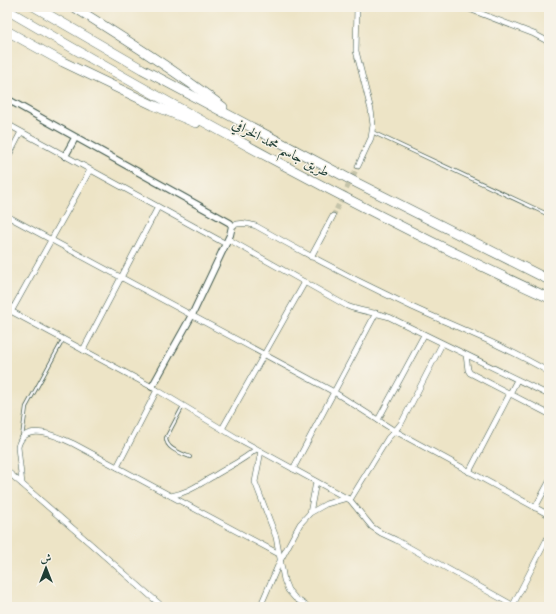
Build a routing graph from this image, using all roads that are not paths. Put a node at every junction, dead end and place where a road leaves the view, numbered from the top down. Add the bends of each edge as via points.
1 (36, 7) edge
2 (74, 7) edge
3 (357, 7) edge
4 (464, 7) edge
5 (7, 10) edge
6 (7, 31) edge
7 (549, 42) edge
8 (7, 100) edge
9 (243, 123) junction
10 (7, 124) edge
11 (220, 131) junction
12 (21, 132) junction
13 (372, 132) junction
14 (75, 138) junction
15 (65, 156) junction
16 (7, 158) edge
17 (358, 166) tunnel mouth
18 (90, 170) junction
19 (158, 207) junction
20 (549, 215) edge
21 (7, 216) edge
22 (333, 216) tunnel mouth
23 (232, 226) junction
24 (50, 239) junction
25 (227, 241) junction
26 (311, 257) junction
27 (120, 277) junction
28 (549, 280) edge
29 (305, 282) junction
30 (549, 298) edge
31 (9, 310) edge
32 (376, 313) junction
33 (192, 314) junction
34 (424, 335) junction
35 (63, 340) junction
36 (442, 344) junction
37 (83, 350) junction
38 (264, 354) junction
39 (466, 355) junction
40 (549, 372) edge
41 (517, 380) junction
42 (154, 388) junction
43 (334, 392) junction
44 (510, 393) junction
45 (549, 395) edge
46 (184, 406) junction
47 (549, 414) edge
48 (378, 420) junction
49 (222, 429) junction
50 (396, 431) junction
51 (21, 440) junction
52 (258, 450) junction
53 (190, 457) dead end
54 (117, 467) junction
55 (293, 469) junction
56 (7, 471) edge
57 (469, 472) junction
58 (316, 482) junction
59 (549, 482) edge
60 (22, 484) junction
61 (171, 496) junction
62 (348, 499) junction
63 (536, 508) junction
64 (310, 513) junction
65 (549, 515) edge
66 (549, 535) edge
67 (279, 554) junction
68 (280, 561) junction
69 (515, 606) edge
70 (163, 607) edge
71 (260, 607) edge
72 (308, 607) edge

1 - 9 highway, طريق جاسم محمد الخرافي via 142,69
2 - 9 highway via 198,88
3 - 13 street via 356,51 372,117
4 - 7 street
5 - 11 highway, طريق جاسم محمد الخرافي
6 - 11 highway via 63,62 153,105
8 - 14 street
9 - 28 highway, طريق جاسم محمد الخرافي
10 - 12 street
11 - 30 highway, طريق جاسم محمد الخرافي via 327,188
12 - 15 street
12 - 16 street
13 - 17 street
13 - 20 lane
14 - 15 street
14 - 23 street
15 - 18 street
18 - 19 street
18 - 24 street
19 - 25 street
19 - 27 street
21 - 24 street
22 - 26 street
23 - 25 street
23 - 26 street via 242,223 252,225
24 - 27 street
24 - 31 street
25 - 29 street
25 - 33 street
26 - 40 street via 412,307 502,347
27 - 33 street
27 - 37 street
29 - 32 street via 352,308
29 - 38 street
31 - 35 street
32 - 34 street
32 - 43 street
33 - 38 street
33 - 42 street
34 - 36 street
34 - 48 street
35 - 37 street
35 - 51 lane via 26,407
36 - 39 street
36 - 50 street
37 - 42 street
38 - 43 street
38 - 49 street
39 - 41 street
39 - 44 street via 470,373
41 - 44 street
41 - 45 street
42 - 46 street
42 - 54 street
43 - 48 street
43 - 55 street
44 - 47 street
44 - 57 street
46 - 49 street
46 - 53 lane via 166,442
48 - 50 street
49 - 52 street
50 - 57 street
50 - 62 street via 388,438
51 - 54 street via 29,434 51,434
51 - 60 street via 18,447
52 - 55 street
52 - 61 street via 194,489
52 - 67 street via 255,482 276,537
54 - 61 street
55 - 58 street
56 - 60 street
57 - 63 street
58 - 62 street
58 - 64 street
59 - 63 street
60 - 70 street
61 - 67 street
62 - 64 street via 326,504
62 - 69 street via 372,527 381,533
63 - 65 street
64 - 68 street via 300,524
66 - 69 street
67 - 68 street
68 - 71 street
68 - 72 street via 288,590

